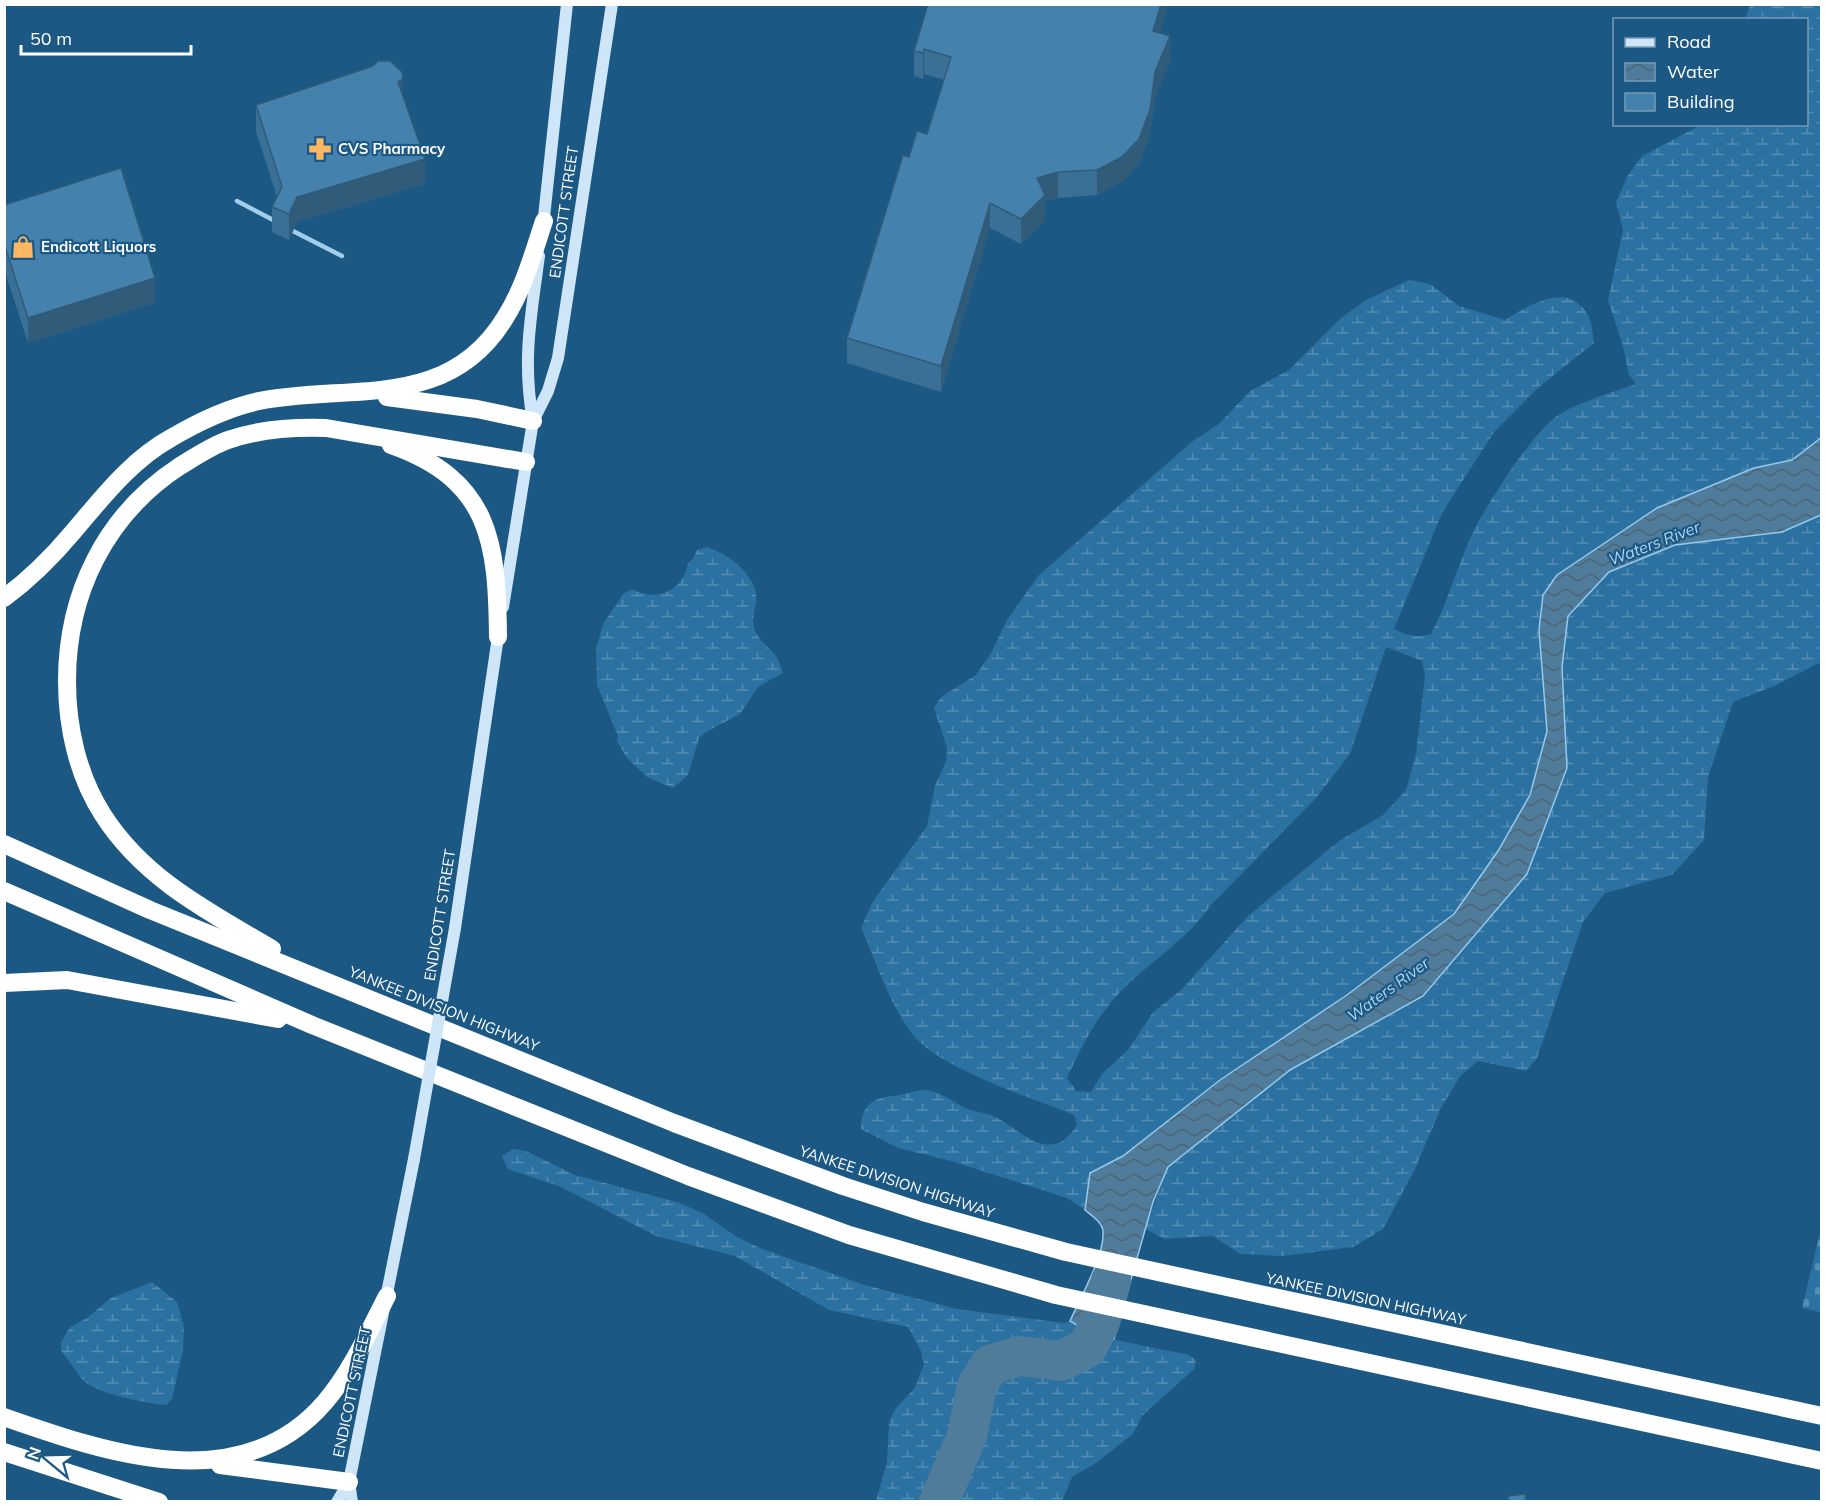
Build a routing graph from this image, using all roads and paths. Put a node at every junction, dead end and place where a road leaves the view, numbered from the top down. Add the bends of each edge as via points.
1 (567, 4) edge
2 (612, 4) edge
3 (237, 201) dead end
4 (543, 221) junction
5 (277, 223) edge
6 (293, 231) edge
7 (342, 256) dead end
8 (358, 393) junction
9 (533, 421) junction
10 (353, 432) junction
11 (526, 462) junction
12 (4, 598) edge
13 (498, 637) junction
14 (4, 844) edge
15 (4, 891) edge
16 (322, 979) junction
17 (4, 983) edge
18 (312, 1025) junction
19 (387, 1296) junction
20 (1821, 1416) edge
21 (4, 1417) edge
22 (4, 1452) edge
23 (1821, 1461) edge
24 (199, 1462) junction
25 (349, 1482) junction
26 (160, 1501) edge
27 (337, 1502) edge
28 (352, 1502) edge

1 - 4 main road, ENDICOTT STREET
2 - 9 main road, ENDICOTT STREET via 558,358
3 - 5 lane
4 - 8 highway via 522,286 487,342 462,364 435,379 405,388
4 - 9 main road, ENDICOTT STREET via 526,352
6 - 7 lane
8 - 9 highway via 477,409
8 - 12 highway via 258,401 227,410 168,439 106,493 30,578
9 - 11 main road, ENDICOTT STREET
10 - 11 highway
10 - 13 highway via 434,465 470,496 482,518 496,569
10 - 16 highway via 297,427 227,440 199,454 148,490 105,540 84,580 67,651 67,707 72,741 87,785 123,843 175,892
11 - 13 main road, ENDICOTT STREET
13 - 19 main road, ENDICOTT STREET, bridge via 454,928
14 - 16 highway, YANKEE DIVISION HIGHWAY via 150,910
15 - 18 highway
16 - 20 highway, YANKEE DIVISION HIGHWAY via 756,1155 923,1212 1154,1272
17 - 18 highway via 67,980
18 - 23 highway via 688,1176 923,1258 1143,1315
19 - 24 highway via 346,1372 308,1420 262,1448 237,1457
19 - 25 main road, ENDICOTT STREET
21 - 24 highway via 113,1450
22 - 26 highway
24 - 25 highway
25 - 27 main road, ENDICOTT STREET
25 - 28 main road, ENDICOTT STREET

